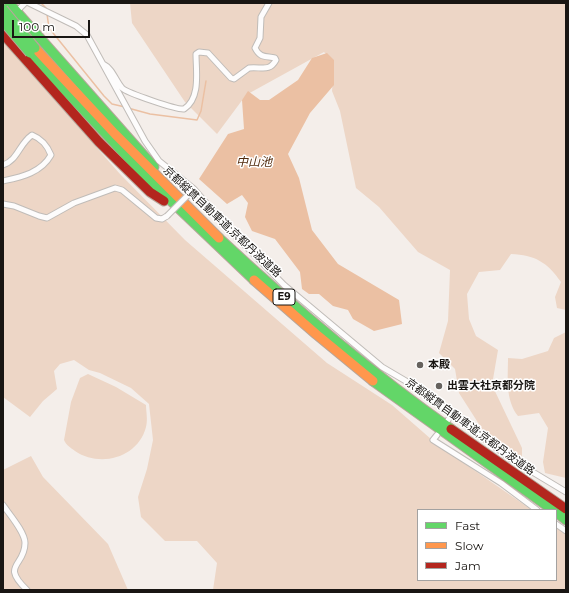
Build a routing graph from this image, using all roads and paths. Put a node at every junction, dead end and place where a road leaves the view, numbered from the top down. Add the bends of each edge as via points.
1 (9, 3) edge
2 (25, 3) edge
3 (29, 3) edge
4 (269, 3) edge
5 (20, 8) dead end
6 (3, 9) edge
7 (3, 21) edge
8 (3, 34) edge
9 (33, 50) junction
10 (102, 63) junction
11 (3, 165) edge
12 (3, 181) edge
13 (193, 191) junction
14 (3, 204) edge
15 (184, 216) junction
16 (238, 256) junction
17 (453, 413) junction
18 (448, 420) dead end
19 (437, 435) dead end
20 (566, 492) edge
21 (3, 505) edge
22 (536, 509) edge
23 (552, 509) edge
24 (566, 509) edge
25 (557, 513) edge
26 (566, 520) edge
27 (557, 525) edge
28 (566, 531) edge
29 (27, 590) edge

1 - 16 highway via 164,178
2 - 5 street
3 - 10 street via 76,26 87,36
4 - 10 street via 261,16 260,38 255,48 258,54 275,58 272,66 265,69 249,68 234,79 208,53 199,52 196,54 195,90 190,103 184,109 174,108 124,89 109,67
6 - 9 highway, 京都縦貫自動車道;京都丹波道路 / E9, bridge
7 - 9 highway, 京都縦貫自動車道;京都丹波道路 / E9, bridge
8 - 15 highway via 99,142 150,192
9 - 15 highway, 京都縦貫自動車道;京都丹波道路 / E9 via 130,161
9 - 16 highway, 京都縦貫自動車道;京都丹波道路 / E9
10 - 13 street via 145,141 159,161
11 - 12 street via 10,163 24,140 32,135 48,146 51,155 35,172
13 - 14 street, bridge via 162,219 156,218 122,190 115,188 74,203 47,218
13 - 17 street via 284,285 309,307 382,367
15 - 23 highway, 京都縦貫自動車道;京都丹波道路 / E9 via 267,292 361,371 466,451
16 - 24 highway, 京都縦貫自動車道;京都丹波道路 / E9 via 373,371
17 - 18 street
17 - 20 street via 511,459
19 - 22 street via 433,440 501,483
21 - 29 street via 24,536 25,543 24,550 10,570 10,576
25 - 26 highway
27 - 28 street

